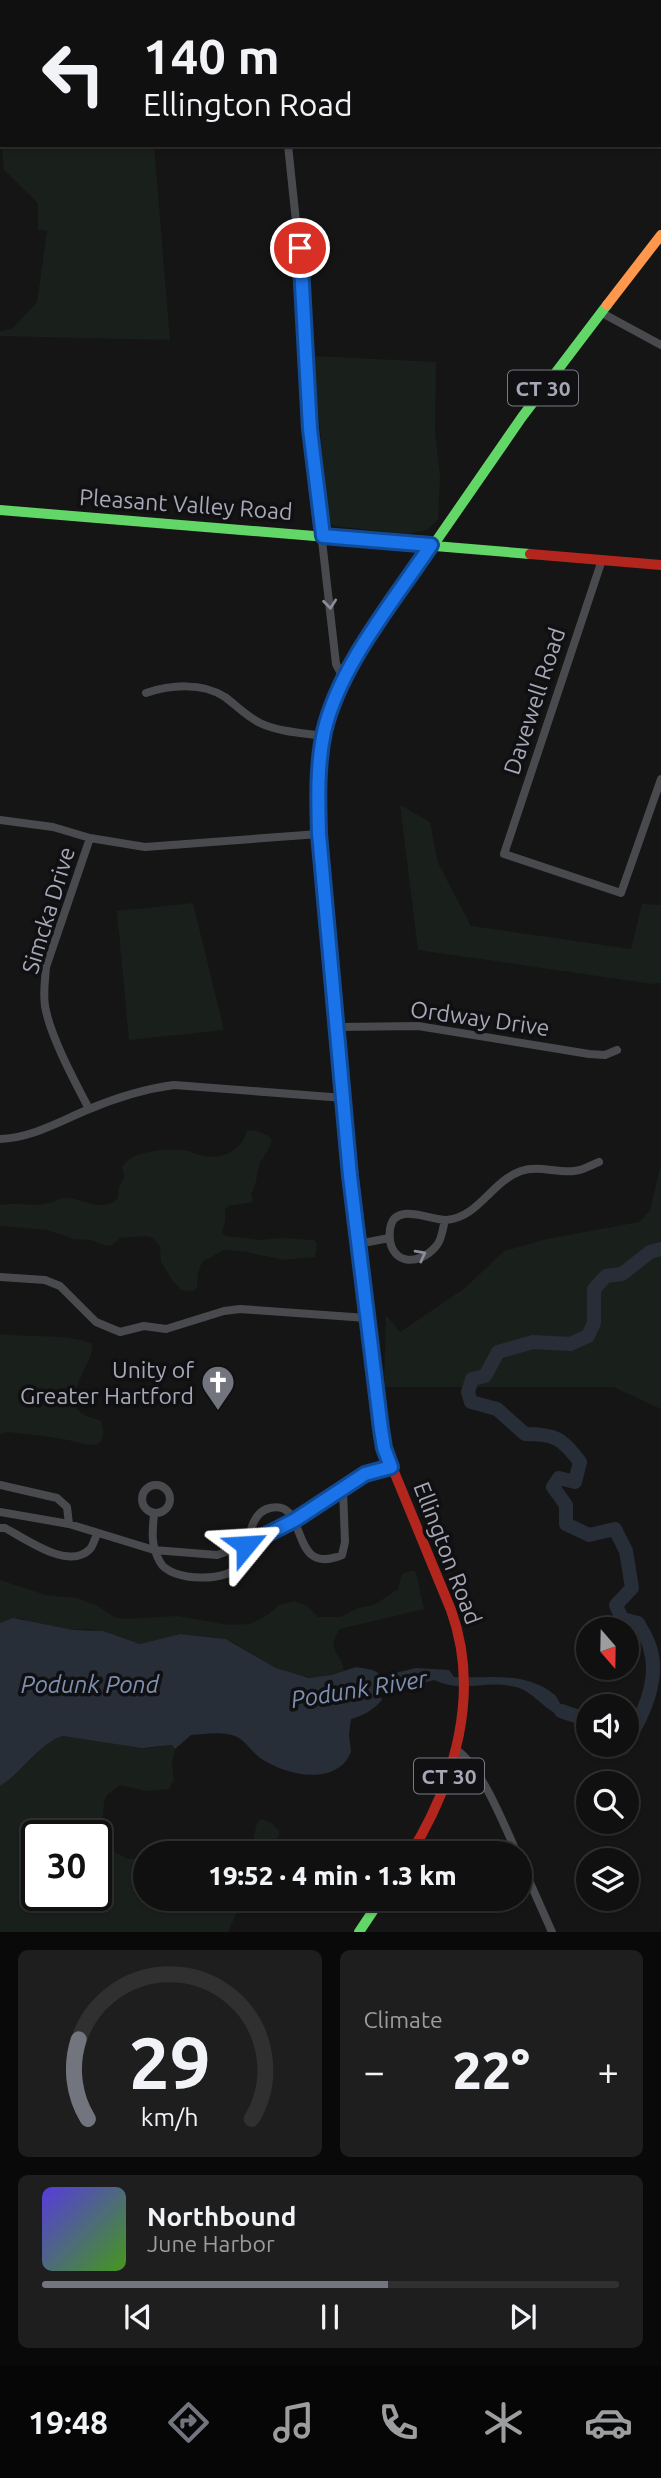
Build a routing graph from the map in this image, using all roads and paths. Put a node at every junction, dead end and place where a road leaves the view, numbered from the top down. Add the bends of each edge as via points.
1 (288, 147) edge
2 (661, 235) edge
3 (602, 313) junction
4 (661, 345) edge
5 (0, 510) edge
6 (323, 536) junction
7 (431, 545) junction
8 (601, 560) junction
9 (661, 565) edge
10 (344, 679) junction
11 (146, 693) dead end
12 (324, 736) junction
13 (661, 779) edge
14 (0, 820) edge
15 (319, 834) junction
16 (90, 838) junction
17 (337, 1027) junction
18 (617, 1050) dead end
19 (344, 1098) junction
20 (89, 1109) junction
21 (0, 1139) edge
22 (599, 1162) dead end
23 (445, 1220) junction
24 (389, 1238) junction
25 (358, 1244) junction
26 (0, 1277) edge
27 (368, 1318) junction
28 (391, 1467) junction
29 (0, 1485) edge
30 (343, 1490) junction
31 (3, 1512) edge
32 (154, 1515) dead end
33 (295, 1520) junction
34 (69, 1524) junction
35 (2, 1528) edge
36 (97, 1534) junction
37 (246, 1545) junction
38 (154, 1550) junction
39 (457, 1750) junction
40 (419, 1841) edge
41 (512, 1841) edge
42 (532, 1887) edge
43 (373, 1911) edge
44 (359, 1932) edge
45 (552, 1932) edge

1 - 6 street
2 - 3 main road, Ellington Road / CT 30
3 - 4 street
3 - 7 main road, Ellington Road / CT 30
5 - 6 main road, Pleasant Valley Road
6 - 7 main road, Pleasant Valley Road
6 -> 10 street via 336,664
7 - 8 main road, Pleasant Valley Road
7 - 10 main road, Ellington Road / CT 30
8 - 9 main road, Pleasant Valley Road
8 - 13 street, Davewell Road via 504,853 621,893
10 - 12 main road, Ellington Road / CT 30
11 - 12 street via 175,686 209,690 266,726
12 - 15 main road, Ellington Road / CT 30
14 - 16 street via 53,827
15 - 16 street via 145,847
15 - 17 main road, Ellington Road / CT 30
16 - 20 street, Simcka Drive via 46,967 44,989 53,1033
17 - 18 street, Ordway Drive via 418,1026 589,1054
17 - 19 main road, Ellington Road / CT 30
19 - 20 street via 174,1085 150,1088
19 - 25 main road, Ellington Road / CT 30
20 - 21 street via 37,1132
22 - 23 street via 575,1171 522,1170 465,1214
23 - 24 street via 415,1213 399,1216 391,1224
24 -> 23 street via 399,1257 418,1260 438,1244
24 - 25 street
25 - 27 main road, Ellington Road / CT 30
26 - 27 street via 45,1280 60,1286 96,1322 127,1332 144,1326 166,1329 240,1309
27 - 28 main road, Ellington Road / CT 30
28 - 30 street via 365,1474
28 - 39 main road, Ellington Road / CT 30 via 455,1620 463,1674
29 - 34 street via 57,1498 66,1507
30 - 33 street
30 - 33 street via 342,1555 320,1560 310,1554
31 - 34 street
31 - 35 street
32 - 38 street
33 - 37 street
33 - 37 street via 289,1512 269,1507 253,1524
34 - 36 street
35 - 36 street via 62,1558 91,1549
36 - 38 street
37 - 38 street via 217,1555
37 - 38 street via 242,1563 232,1573 199,1578 163,1568
39 - 40 main road, Ellington Road / CT 30 via 445,1792
39 - 41 street via 466,1756 495,1804
42 - 45 street
43 - 44 main road

